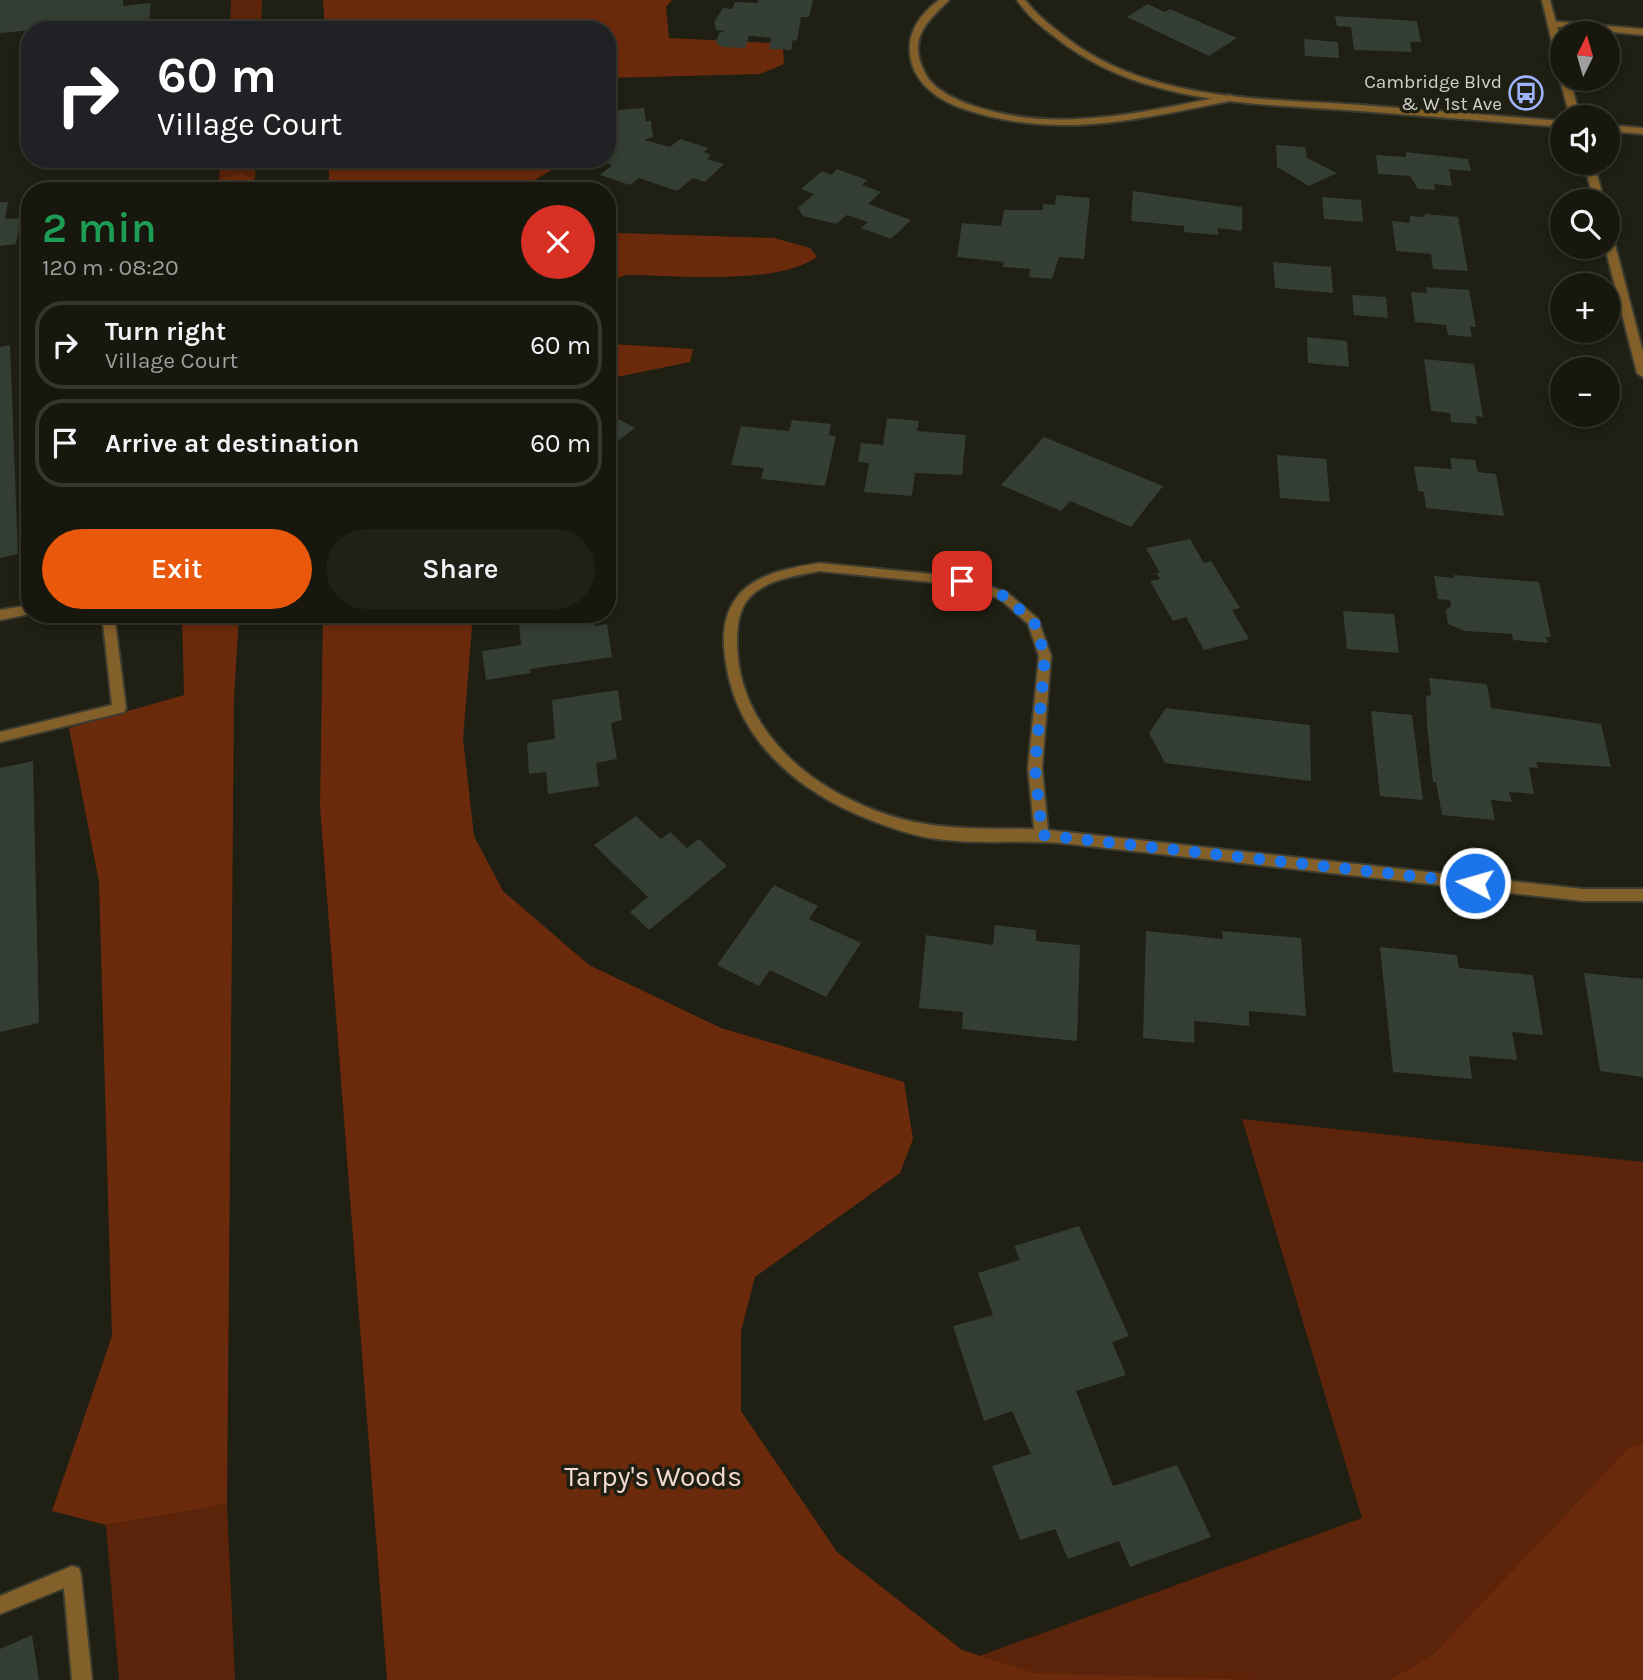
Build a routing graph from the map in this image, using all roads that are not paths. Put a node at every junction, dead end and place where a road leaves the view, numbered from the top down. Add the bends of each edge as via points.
1 (945, 0) edge
2 (1021, 0) edge
3 (1546, 0) edge
4 (1550, 21) edge
5 (1620, 30) edge
6 (1643, 32) edge
7 (1230, 98) junction
8 (1550, 123) edge
9 (1620, 129) edge
10 (1643, 131) edge
11 (1614, 259) edge
12 (1643, 373) edge
13 (21, 611) edge
14 (0, 615) edge
15 (109, 623) edge
16 (0, 737) edge
17 (1042, 835) junction
18 (1643, 895) edge
19 (0, 1605) edge
20 (82, 1680) edge

1 - 7 street via 926,13 915,34 919,75 940,96 978,111 1059,126
2 - 7 street via 1062,42 1095,62 1175,89
3 - 4 street
5 - 6 street
7 - 8 street
9 - 10 street
11 - 12 street
13 - 14 street
15 - 16 street via 119,708
17 - 17 street via 927,832 869,814 823,792 781,757 753,724 728,635 739,600 773,576 819,567 962,581 1004,596 1034,622 1045,656 1035,768
17 - 18 street via 1583,895
19 - 20 street via 72,1575

